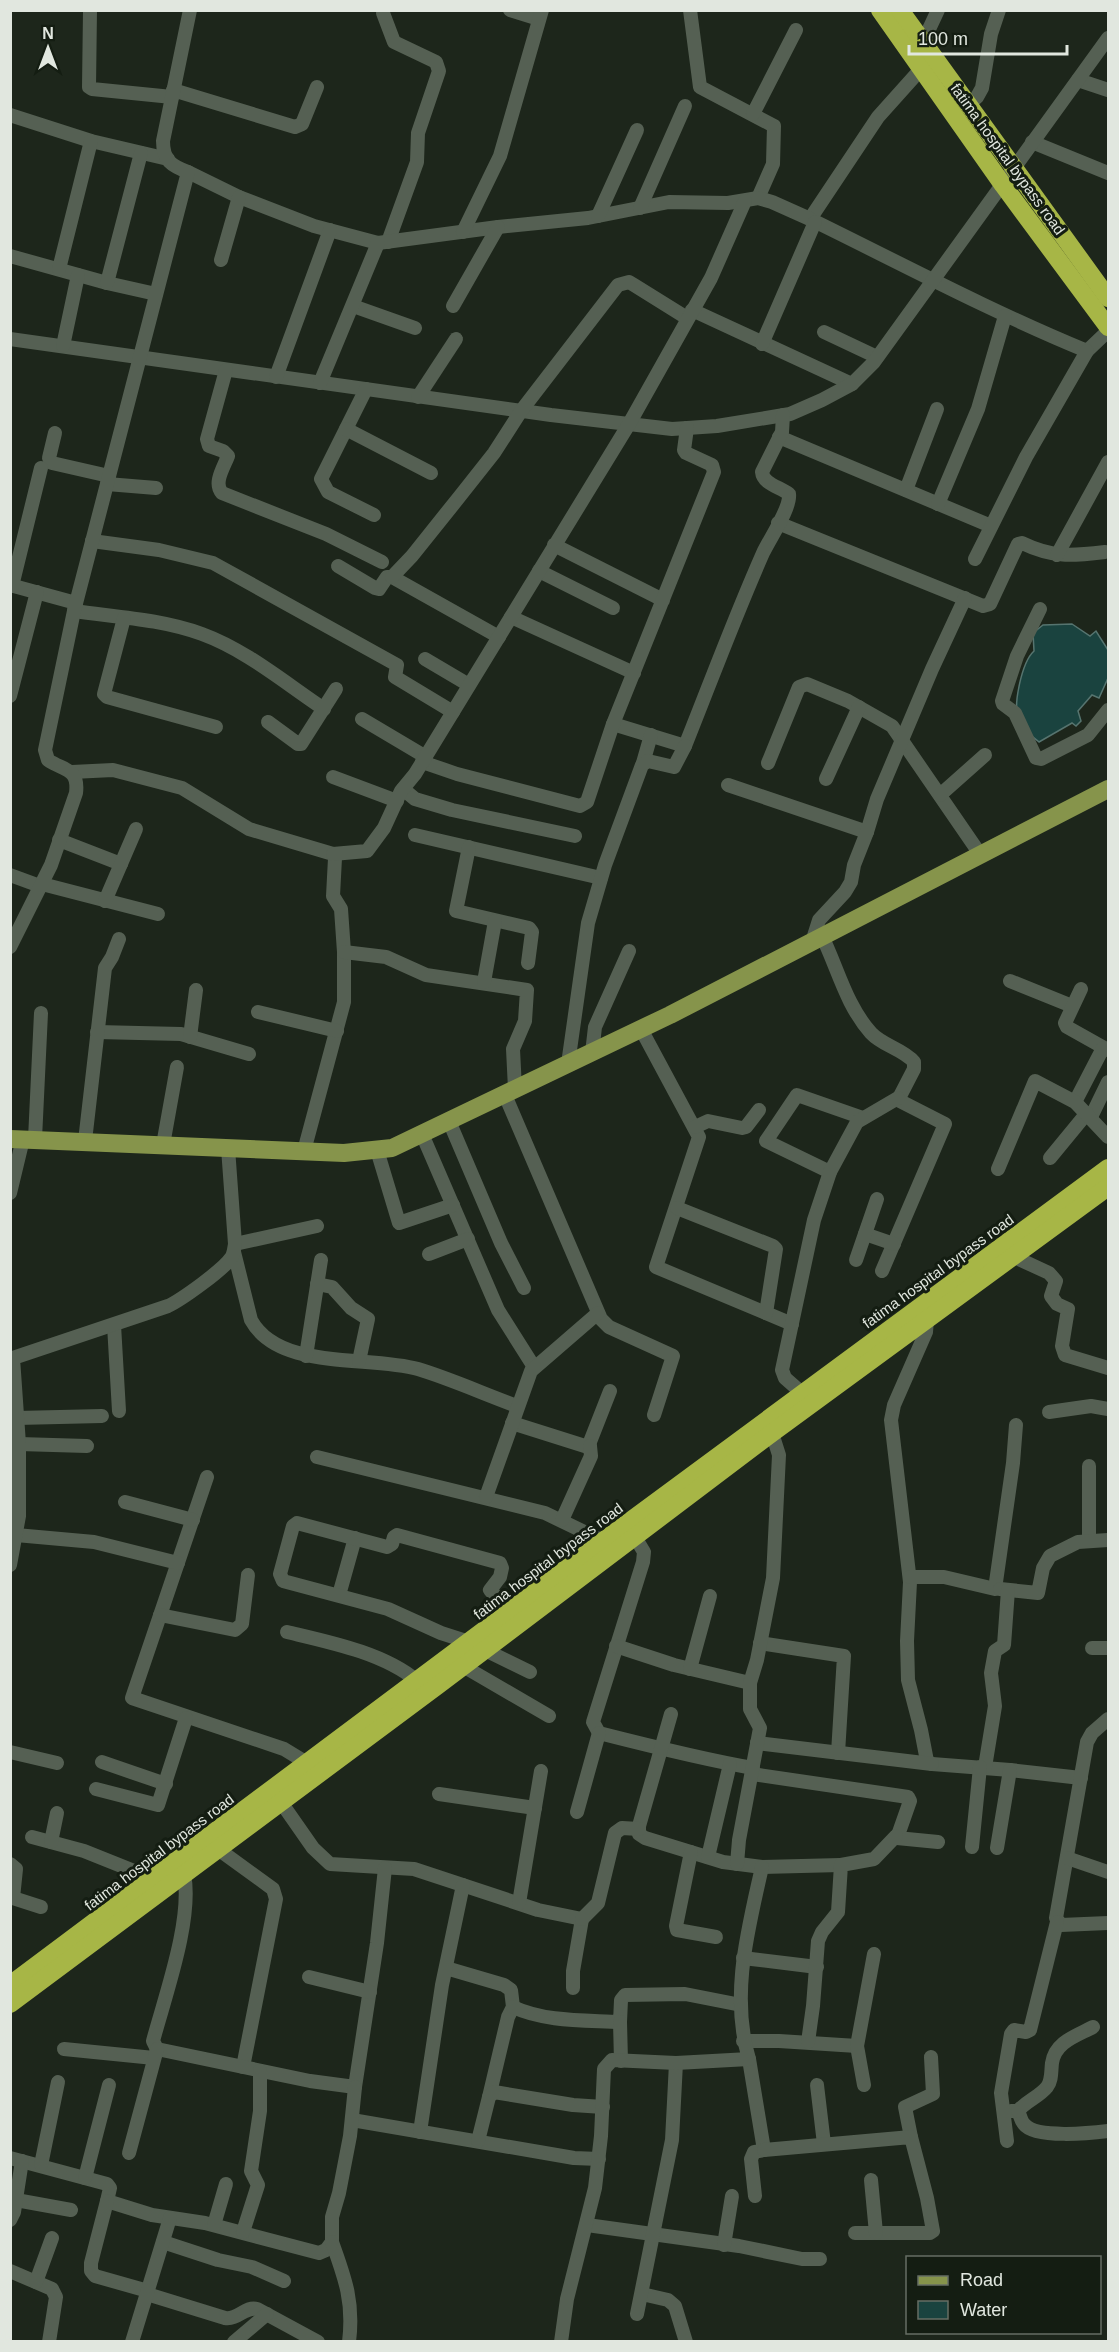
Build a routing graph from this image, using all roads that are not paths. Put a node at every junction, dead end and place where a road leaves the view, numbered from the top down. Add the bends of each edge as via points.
1 (90, 10) edge
2 (190, 10) edge
3 (510, 10) edge
4 (554, 10) edge
5 (690, 10) edge
6 (880, 10) edge
7 (900, 10) edge
8 (938, 10) edge
9 (999, 10) edge
10 (382, 11) edge
11 (540, 15) edge
12 (796, 30) dead end
13 (1108, 38) edge
14 (923, 42) junction
15 (921, 69) junction
16 (1078, 80) junction
17 (317, 87) dead end
18 (1108, 90) edge
19 (173, 94) junction
20 (968, 105) junction
21 (685, 106) dead end
22 (753, 114) junction
23 (10, 115) edge
24 (637, 130) dead end
25 (91, 141) junction
26 (1032, 142) junction
27 (141, 153) junction
28 (168, 159) junction
29 (1014, 169) junction
30 (188, 172) junction
31 (1108, 173) edge
32 (1003, 184) junction
33 (239, 197) junction
34 (752, 200) junction
35 (640, 208) junction
36 (598, 216) junction
37 (812, 220) junction
38 (498, 227) junction
39 (330, 230) junction
40 (464, 232) junction
41 (383, 242) junction
42 (10, 256) edge
43 (220, 260) dead end
44 (59, 269) junction
45 (78, 275) junction
46 (932, 281) junction
47 (1085, 281) junction
48 (107, 283) junction
49 (156, 294) junction
50 (1108, 298) edge
51 (353, 306) junction
52 (453, 306) dead end
53 (690, 314) junction
54 (1005, 316) junction
55 (415, 328) dead end
56 (1108, 329) edge
57 (824, 332) dead end
58 (10, 339) edge
59 (456, 339) dead end
60 (762, 344) junction
61 (63, 346) junction
62 (1087, 351) junction
63 (139, 357) junction
64 (878, 357) junction
65 (226, 370) junction
66 (276, 377) junction
67 (320, 383) junction
68 (852, 384) junction
69 (366, 389) junction
70 (418, 397) junction
71 (938, 409) dead end
72 (520, 411) junction
73 (783, 415) junction
74 (629, 424) junction
75 (687, 428) junction
76 (346, 429) junction
77 (56, 433) dead end
78 (779, 437) junction
79 (1108, 462) edge
80 (41, 468) dead end
81 (431, 473) dead end
82 (108, 480) junction
83 (156, 488) dead end
84 (906, 490) junction
85 (938, 504) junction
86 (374, 515) dead end
87 (778, 523) junction
88 (991, 526) junction
89 (92, 542) junction
90 (554, 546) junction
91 (1105, 552) dead end
92 (1057, 555) junction
93 (975, 559) dead end
94 (382, 562) dead end
95 (338, 566) dead end
96 (539, 571) junction
97 (392, 577) junction
98 (11, 585) edge
99 (37, 592) junction
100 (965, 598) junction
101 (663, 600) junction
102 (75, 607) junction
103 (613, 608) dead end
104 (1040, 609) dead end
105 (511, 617) junction
106 (123, 618) junction
107 (499, 637) junction
108 (425, 659) dead end
109 (634, 674) junction
110 (469, 685) junction
111 (336, 689) dead end
112 (10, 696) edge
113 (859, 707) junction
114 (324, 709) junction
115 (1108, 710) edge
116 (453, 712) junction
117 (362, 719) dead end
118 (268, 722) dead end
119 (614, 724) junction
120 (216, 728) dead end
121 (651, 735) junction
122 (901, 739) junction
123 (685, 746) junction
124 (984, 754) dead end
125 (424, 759) junction
126 (644, 763) junction
127 (768, 764) dead end
128 (72, 772) junction
129 (333, 777) dead end
130 (826, 779) dead end
131 (728, 785) dead end
132 (1108, 789) edge
133 (400, 795) junction
134 (940, 795) junction
135 (136, 830) dead end
136 (867, 832) junction
137 (415, 835) dead end
138 (575, 836) dead end
139 (59, 840) junction
140 (468, 848) junction
141 (333, 854) junction
142 (980, 854) junction
143 (121, 864) junction
144 (10, 875) edge
145 (601, 878) junction
146 (41, 885) junction
147 (105, 900) junction
148 (158, 914) dead end
149 (495, 921) junction
150 (119, 939) dead end
151 (817, 939) junction
152 (10, 947) edge
153 (344, 951) junction
154 (629, 951) dead end
155 (528, 963) dead end
156 (1010, 981) dead end
157 (484, 982) junction
158 (1081, 989) dead end
159 (196, 990) dead end
160 (1072, 1006) junction
161 (258, 1012) dead end
162 (41, 1013) dead end
163 (641, 1029) junction
164 (337, 1031) junction
165 (97, 1032) junction
166 (190, 1037) junction
167 (1106, 1049) edge
168 (249, 1053) dead end
169 (592, 1053) junction
170 (568, 1064) junction
171 (177, 1067) dead end
172 (1108, 1082) edge
173 (510, 1092) junction
174 (898, 1098) junction
175 (1075, 1102) junction
176 (759, 1110) dead end
177 (1089, 1115) junction
178 (863, 1118) junction
179 (449, 1121) junction
180 (695, 1127) junction
181 (422, 1134) junction
182 (1108, 1137) edge
183 (23, 1139) edge
184 (85, 1141) junction
185 (163, 1145) junction
186 (228, 1148) junction
187 (377, 1150) junction
188 (304, 1151) junction
189 (1050, 1158) dead end
190 (1108, 1168) edge
191 (998, 1169) dead end
192 (830, 1172) junction
193 (1108, 1187) edge
194 (10, 1193) edge
195 (876, 1199) dead end
196 (453, 1204) junction
197 (676, 1208) junction
198 (317, 1226) dead end
199 (865, 1234) junction
200 (468, 1239) junction
201 (894, 1244) junction
202 (234, 1248) junction
203 (1006, 1253) junction
204 (429, 1254) dead end
205 (321, 1260) dead end
206 (856, 1260) dead end
207 (882, 1271) dead end
208 (317, 1284) junction
209 (524, 1288) dead end
210 (598, 1313) junction
211 (766, 1313) junction
212 (927, 1320) junction
213 (792, 1324) junction
214 (114, 1325) junction
215 (306, 1356) junction
216 (359, 1361) junction
217 (534, 1367) junction
218 (1108, 1368) edge
219 (610, 1390) dead end
220 (802, 1393) junction
221 (517, 1406) junction
222 (1108, 1409) edge
223 (119, 1411) dead end
224 (1049, 1412) dead end
225 (654, 1415) dead end
226 (102, 1416) dead end
227 (17, 1418) junction
228 (512, 1423) junction
229 (1016, 1425) dead end
230 (768, 1427) junction
231 (19, 1444) junction
232 (87, 1446) dead end
233 (590, 1446) junction
234 (317, 1456) dead end
235 (1089, 1466) dead end
236 (207, 1477) dead end
237 (486, 1497) junction
238 (125, 1503) dead end
239 (657, 1510) junction
240 (193, 1520) junction
241 (562, 1520) junction
242 (14, 1536) edge
243 (635, 1537) junction
244 (355, 1538) junction
245 (1089, 1540) junction
246 (1108, 1540) edge
247 (603, 1541) junction
248 (178, 1563) junction
249 (10, 1565) edge
250 (248, 1575) dead end
251 (910, 1576) junction
252 (1001, 1589) junction
253 (339, 1595) junction
254 (710, 1596) dead end
255 (510, 1612) junction
256 (160, 1615) junction
257 (287, 1632) dead end
258 (760, 1643) junction
259 (477, 1646) junction
260 (616, 1646) junction
261 (1092, 1648) dead end
262 (1108, 1648) edge
263 (463, 1666) junction
264 (690, 1669) junction
265 (530, 1672) dead end
266 (417, 1681) junction
267 (750, 1683) junction
268 (671, 1714) dead end
269 (549, 1716) dead end
270 (186, 1718) junction
271 (1108, 1719) edge
272 (599, 1733) junction
273 (757, 1743) junction
274 (662, 1749) junction
275 (10, 1752) edge
276 (838, 1753) junction
277 (102, 1762) dead end
278 (57, 1763) dead end
279 (307, 1763) junction
280 (730, 1764) junction
281 (932, 1764) junction
282 (982, 1767) junction
283 (1010, 1770) junction
284 (541, 1771) dead end
285 (753, 1771) junction
286 (1081, 1778) junction
287 (166, 1784) junction
288 (96, 1789) dead end
289 (439, 1794) dead end
290 (277, 1796) junction
291 (535, 1808) junction
292 (577, 1812) dead end
293 (57, 1813) dead end
294 (639, 1829) junction
295 (896, 1836) junction
296 (32, 1837) dead end
297 (51, 1842) junction
298 (938, 1842) dead end
299 (972, 1847) dead end
300 (997, 1848) dead end
301 (218, 1850) junction
302 (691, 1852) junction
303 (708, 1857) junction
304 (1067, 1858) junction
305 (10, 1864) edge
306 (738, 1864) junction
307 (841, 1864) junction
308 (762, 1867) junction
309 (385, 1868) junction
310 (1108, 1872) edge
311 (184, 1874) junction
312 (154, 1879) junction
313 (464, 1885) junction
314 (519, 1903) junction
315 (41, 1907) dead end
316 (582, 1919) junction
317 (1057, 1922) junction
318 (1108, 1923) edge
319 (716, 1937) dead end
320 (874, 1954) dead end
321 (743, 1958) junction
322 (817, 1967) junction
323 (446, 1968) junction
324 (309, 1977) dead end
325 (573, 1988) dead end
326 (15, 1992) edge
327 (370, 1992) junction
328 (741, 2006) junction
329 (513, 2007) junction
330 (620, 2022) junction
331 (1093, 2027) dead end
332 (743, 2041) junction
333 (808, 2042) junction
334 (857, 2046) junction
335 (64, 2049) dead end
336 (155, 2054) junction
337 (931, 2057) dead end
338 (749, 2059) junction
339 (621, 2061) junction
340 (676, 2063) junction
341 (243, 2067) junction
342 (260, 2071) junction
343 (58, 2082) dead end
344 (109, 2085) dead end
345 (817, 2085) dead end
346 (864, 2085) dead end
347 (355, 2087) junction
348 (489, 2097) junction
349 (603, 2107) junction
350 (1003, 2111) junction
351 (1018, 2111) junction
352 (352, 2120) junction
353 (1108, 2131) edge
354 (420, 2132) junction
355 (910, 2137) junction
356 (1007, 2141) dead end
357 (478, 2142) junction
358 (824, 2144) junction
359 (764, 2150) junction
360 (129, 2153) dead end
361 (16, 2159) edge
362 (599, 2159) junction
363 (41, 2165) junction
364 (85, 2178) junction
365 (872, 2180) dead end
366 (226, 2184) dead end
367 (732, 2196) dead end
368 (755, 2196) dead end
369 (16, 2200) junction
370 (107, 2200) junction
371 (71, 2210) dead end
372 (170, 2218) junction
373 (10, 2220) edge
374 (214, 2225) junction
375 (587, 2225) junction
376 (243, 2232) junction
377 (855, 2233) dead end
378 (876, 2233) junction
379 (654, 2235) junction
380 (52, 2238) dead end
381 (163, 2242) junction
382 (332, 2242) junction
383 (724, 2244) junction
384 (820, 2259) dead end
385 (10, 2271) edge
386 (285, 2281) dead end
387 (36, 2282) junction
388 (148, 2292) junction
389 (642, 2294) junction
390 (267, 2314) junction
391 (637, 2314) dead end
392 (295, 2336) edge
393 (49, 2342) edge
394 (132, 2342) edge
395 (234, 2342) edge
396 (318, 2342) edge
397 (349, 2342) edge
398 (561, 2342) edge
399 (686, 2342) edge

1 - 19 street via 89,87
2 - 19 street
3 - 11 street
4 - 11 street
5 - 22 street via 700,87
6 - 15 highway, fatima hospital bypass road
7 - 14 highway, fatima hospital bypass road
8 - 14 street
9 - 20 street via 982,88
10 - 41 street via 394,42 436,62 439,71 418,133 417,162
11 - 40 street via 500,156
12 - 22 street
13 - 16 street
14 - 20 highway, fatima hospital bypass road
15 - 32 highway, fatima hospital bypass road
15 - 37 street via 878,117
16 - 18 street
16 - 26 street
17 - 19 street via 302,124 296,127
19 - 28 street via 163,141
20 - 29 highway, fatima hospital bypass road
21 - 35 street
22 - 34 street via 772,124 775,130 773,164
23 - 25 street
24 - 36 street
25 - 27 street
25 - 44 street
26 - 29 street
26 - 31 street
27 - 28 street
27 - 48 street
28 - 30 street via 171,165
29 - 32 street
29 - 47 highway, fatima hospital bypass road
30 - 33 street
30 - 49 street
32 - 46 street
32 - 47 highway, fatima hospital bypass road
33 - 39 street
33 - 43 street
34 - 35 street via 669,202
34 - 37 street via 772,202
34 - 53 street
35 - 36 street
36 - 38 street
37 - 46 street
37 - 60 street
38 - 40 street
38 - 52 street
39 - 41 street
39 - 66 street
40 - 41 street
41 - 51 street
42 - 44 street
44 - 45 street
45 - 48 street
45 - 61 street
46 - 54 street
46 - 64 street
47 - 50 highway, fatima hospital bypass road
47 - 56 highway, fatima hospital bypass road
48 - 49 street
49 - 63 street
51 - 55 street
51 - 67 street
53 - 60 street
53 - 72 street via 629,282 618,285
53 - 74 street
54 - 62 street
54 - 85 street via 978,409
56 - 62 street
57 - 64 street
58 - 61 street
59 - 70 street
60 - 68 street
61 - 63 street
62 - 88 street
63 - 65 street
63 - 82 street
64 - 68 street
65 - 66 street
65 - 94 street via 207,439 209,446 228,456 218,489
66 - 67 street
67 - 69 street
68 - 73 street
69 - 70 street
69 - 76 street
70 - 72 street
71 - 84 street
72 - 74 street
72 - 97 street via 494,453
73 - 75 street
73 - 78 street
74 - 75 street
74 - 90 street
75 - 101 street via 684,450 712,465 714,472
76 - 81 street
76 - 86 street via 321,479 323,486
77 - 82 street via 49,458 52,463
78 - 84 street
78 - 87 street via 762,472 764,480 789,494 790,502
79 - 92 street
80 - 98 street
82 - 83 street
82 - 89 street
84 - 85 street
85 - 88 street
87 - 100 street
87 - 123 street via 735,616
88 - 93 street
89 - 102 street
89 - 116 street via 159,550 213,563 397,665 395,677
90 - 96 street
90 - 101 street
91 - 92 street
92 - 100 street via 1018,544 990,604 983,606
95 - 97 street via 379,589
96 - 103 street
96 - 105 street
97 - 107 street
98 - 99 street
99 - 102 street
99 - 112 street
100 - 122 street
101 - 109 street
102 - 106 street
102 - 128 street via 45,750 48,760
104 - 115 street via 1017,656 1002,701 1015,714 1036,758 1088,735
105 - 107 street
105 - 109 street
106 - 114 street via 167,624 219,641
106 - 120 street via 104,694
107 - 110 street
108 - 110 street
109 - 119 street
110 - 116 street
111 - 114 street
113 - 122 street via 892,726
113 - 127 street via 807,684 799,687
113 - 130 street
114 - 118 street via 301,744
116 - 125 street
117 - 125 street
119 - 121 street
119 - 125 street via 590,797 580,806 457,774
121 - 123 street
121 - 126 street
122 - 134 street
122 - 136 street
123 - 126 street via 674,767
124 - 134 street
125 - 133 street
126 - 145 street
128 - 139 street via 77,782 76,793
128 - 141 street via 113,770 182,788 249,829
129 - 133 street
131 - 136 street
132 - 142 main road
133 - 138 street
133 - 141 street via 384,828 367,850
134 - 142 street
135 - 143 street
136 - 151 street via 851,882 819,920
137 - 140 street
139 - 143 street
139 - 146 street
140 - 145 street
140 - 149 street via 455,909
141 - 153 street via 333,898 341,909
142 - 151 main road
143 - 147 street
144 - 146 street
145 - 170 street via 583,952
146 - 147 street
146 - 152 street
147 - 148 street
149 - 155 street via 531,930
149 - 157 street
150 - 165 street via 105,968
151 - 163 main road
151 - 174 street via 837,966 844,994 870,1032 914,1062
153 - 157 street via 386,957 426,975
153 - 164 street via 344,1002
154 - 169 street via 595,1027
156 - 160 street
157 - 173 street via 525,988 528,992 525,1021 513,1050
158 - 160 street
159 - 166 street
160 - 167 street via 1065,1018 1067,1027
161 - 164 street
162 - 183 street
163 - 169 main road
163 - 180 street
164 - 188 street
165 - 166 street
165 - 184 street
166 - 168 street
167 - 175 street
169 - 170 main road
170 - 173 main road
171 - 185 street
172 - 177 street
173 - 179 main road
173 - 210 street
174 - 178 street
174 - 201 street via 899,1103 942,1122 945,1127
175 - 177 street
175 - 191 street via 1038,1081 1032,1083
176 - 180 street via 742,1128 708,1121
177 - 182 street
177 - 189 street
178 - 192 street via 857,1122
178 - 192 street via 797,1095 766,1141
179 - 181 main road
179 - 209 street
180 - 197 street via 699,1143
181 - 187 main road via 393,1148
181 - 196 street
183 - 184 main road
183 - 194 street
184 - 185 main road
185 - 186 main road
186 - 188 main road
186 - 202 street
187 - 188 main road
187 - 196 street via 399,1223
190 - 203 highway, fatima hospital bypass road
192 - 213 street via 814,1220
193 - 203 highway, fatima hospital bypass road
195 - 199 street
196 - 200 street
197 - 211 street via 773,1246 776,1253
197 - 211 street via 656,1268
198 - 202 street
199 - 201 street
199 - 206 street
200 - 204 street
200 - 217 street via 501,1317
201 - 207 street
202 - 214 street via 228,1262 175,1303
202 - 215 street via 255,1327 268,1339
203 - 212 highway, fatima hospital bypass road
203 - 218 street via 1049,1273 1056,1281 1051,1296 1068,1309 1062,1346 1065,1355
203 - 220 highway, fatima hospital bypass road
205 - 208 street
208 - 215 street
208 - 216 street via 332,1287 351,1308 368,1319
210 - 217 street
210 - 225 street via 609,1327 673,1356
211 - 213 street
212 - 230 highway, fatima hospital bypass road
212 - 251 street via 926,1332 891,1420
213 - 220 street via 782,1370
214 - 223 street
214 - 227 street via 14,1358
215 - 216 street
216 - 221 street via 419,1370
217 - 221 street
219 - 233 street
220 - 230 highway, fatima hospital bypass road
221 - 228 street
222 - 224 street via 1091,1406
226 - 227 street
227 - 231 street
228 - 233 street
228 - 237 street
229 - 252 street
230 - 239 highway, fatima hospital bypass road
230 - 258 street via 780,1455 773,1578
231 - 232 street
231 - 242 street via 19,1516
233 - 241 street via 592,1454
234 - 237 street
235 - 245 street
236 - 240 street
237 - 241 street
238 - 240 street
239 - 243 highway, fatima hospital bypass road
239 - 247 highway, fatima hospital bypass road
240 - 248 street
241 - 247 street
242 - 248 street via 94,1542
242 - 249 street
243 - 259 highway, fatima hospital bypass road
243 - 260 street via 644,1552 643,1562
244 - 253 street
244 - 253 street via 297,1523 293,1526 280,1578
244 - 255 street via 387,1547 397,1535 500,1563 501,1574 490,1590
245 - 246 street
245 - 252 street via 1050,1556 1038,1593
247 - 255 highway, fatima hospital bypass road
248 - 256 street
250 - 256 street via 242,1624 235,1630
251 - 252 street via 944,1577
251 - 281 street via 908,1680 927,1761
252 - 282 street via 1004,1645 995,1652 991,1673 994,1706
253 - 259 street via 388,1609
254 - 264 street
255 - 259 highway, fatima hospital bypass road
256 - 270 street via 132,1698
257 - 266 street via 352,1649 399,1668
258 - 267 street
258 - 276 street via 844,1656
259 - 263 highway, fatima hospital bypass road
259 - 265 street
259 - 266 highway, fatima hospital bypass road
260 - 264 street
260 - 272 street via 593,1722
261 - 262 street
263 - 269 street
263 - 290 highway, fatima hospital bypass road
264 - 267 street
266 - 279 highway, fatima hospital bypass road
267 - 273 street via 750,1709 760,1728
268 - 274 street
270 - 279 street via 284,1749
270 - 287 street
271 - 286 street via 1087,1742
272 - 274 street
272 - 292 street
273 - 276 street
273 - 285 street
274 - 280 street
274 - 294 street
275 - 278 street
276 - 281 street
277 - 287 street
279 - 290 highway, fatima hospital bypass road
280 - 285 street
280 - 303 street
281 - 282 street
282 - 283 street
282 - 299 street
283 - 286 street
283 - 300 street
284 - 291 street
285 - 295 street via 908,1797 910,1801
285 - 306 street
286 - 304 street
287 - 288 street via 156,1805
289 - 291 street
290 - 301 highway, fatima hospital bypass road
290 - 309 street via 313,1848 330,1864
290 - 312 highway, fatima hospital bypass road
291 - 314 street
293 - 297 street
294 - 302 street via 645,1838
294 - 316 street via 622,1828 615,1833 598,1903
295 - 298 street
295 - 307 street via 874,1859
296 - 297 street
297 - 312 street
301 - 311 highway, fatima hospital bypass road
301 - 341 street via 275,1894
302 - 303 street
302 - 319 street via 677,1930
303 - 306 street
304 - 310 street
304 - 317 street
305 - 315 street via 16,1869 13,1898
306 - 308 street
307 - 308 street
307 - 322 street via 840,1906 836,1918 820,1935
308 - 321 street
309 - 313 street via 414,1869
309 - 327 street
311 - 326 highway, fatima hospital bypass road
311 - 336 street via 184,1920 153,2041
312 - 326 highway, fatima hospital bypass road
313 - 314 street
313 - 323 street
314 - 316 street
316 - 325 street
317 - 318 street
317 - 350 street via 1030,2030 1014,2030 1011,2034 1002,2080
320 - 334 street
321 - 322 street
321 - 328 street
322 - 333 street
323 - 329 street via 504,1985 511,1990
323 - 354 street
324 - 327 street
327 - 347 street
328 - 330 street via 685,1994 625,1995 621,2000
328 - 332 street
329 - 330 street via 528,2014
329 - 348 street
330 - 339 street
331 - 351 street via 1059,2046 1047,2087
332 - 333 street
332 - 338 street
333 - 334 street
334 - 346 street
335 - 336 street
336 - 341 street
336 - 360 street
337 - 355 street via 933,2094 905,2108
338 - 340 street
338 - 359 street
339 - 340 street
339 - 349 street via 612,2060 604,2069
340 - 379 street via 672,2140
341 - 342 street
342 - 347 street
342 - 376 street via 260,2111 251,2171 258,2185
343 - 363 street
344 - 364 street
345 - 358 street
347 - 352 street
348 - 349 street via 494,2092
348 - 357 street
349 - 362 street
350 - 351 street
350 - 356 street
351 - 353 street via 1024,2124 1031,2128 1067,2135
352 - 354 street
352 - 382 street via 332,2217
354 - 357 street
355 - 358 street
355 - 378 street via 933,2231
357 - 362 street
358 - 359 street
359 - 368 street via 754,2152 751,2159
361 - 363 street
361 - 369 street
362 - 375 street
363 - 364 street
364 - 370 street via 110,2185
365 - 378 street
366 - 374 street
367 - 383 street
369 - 371 street
369 - 373 street
370 - 372 street
370 - 388 street via 91,2271 95,2276
372 - 374 street
372 - 381 street
374 - 376 street
375 - 379 street
375 - 398 street via 567,2299
376 - 382 street via 319,2253
377 - 378 street
379 - 383 street
379 - 389 street
380 - 387 street
381 - 386 street via 218,2260 252,2266
381 - 388 street
382 - 397 street via 346,2282 352,2318
383 - 384 street
385 - 387 street
387 - 393 street via 52,2289 56,2297
388 - 390 street via 225,2318 252,2308
388 - 394 street
389 - 391 street
389 - 399 street via 675,2306
390 - 392 street
390 - 395 street
392 - 396 street

